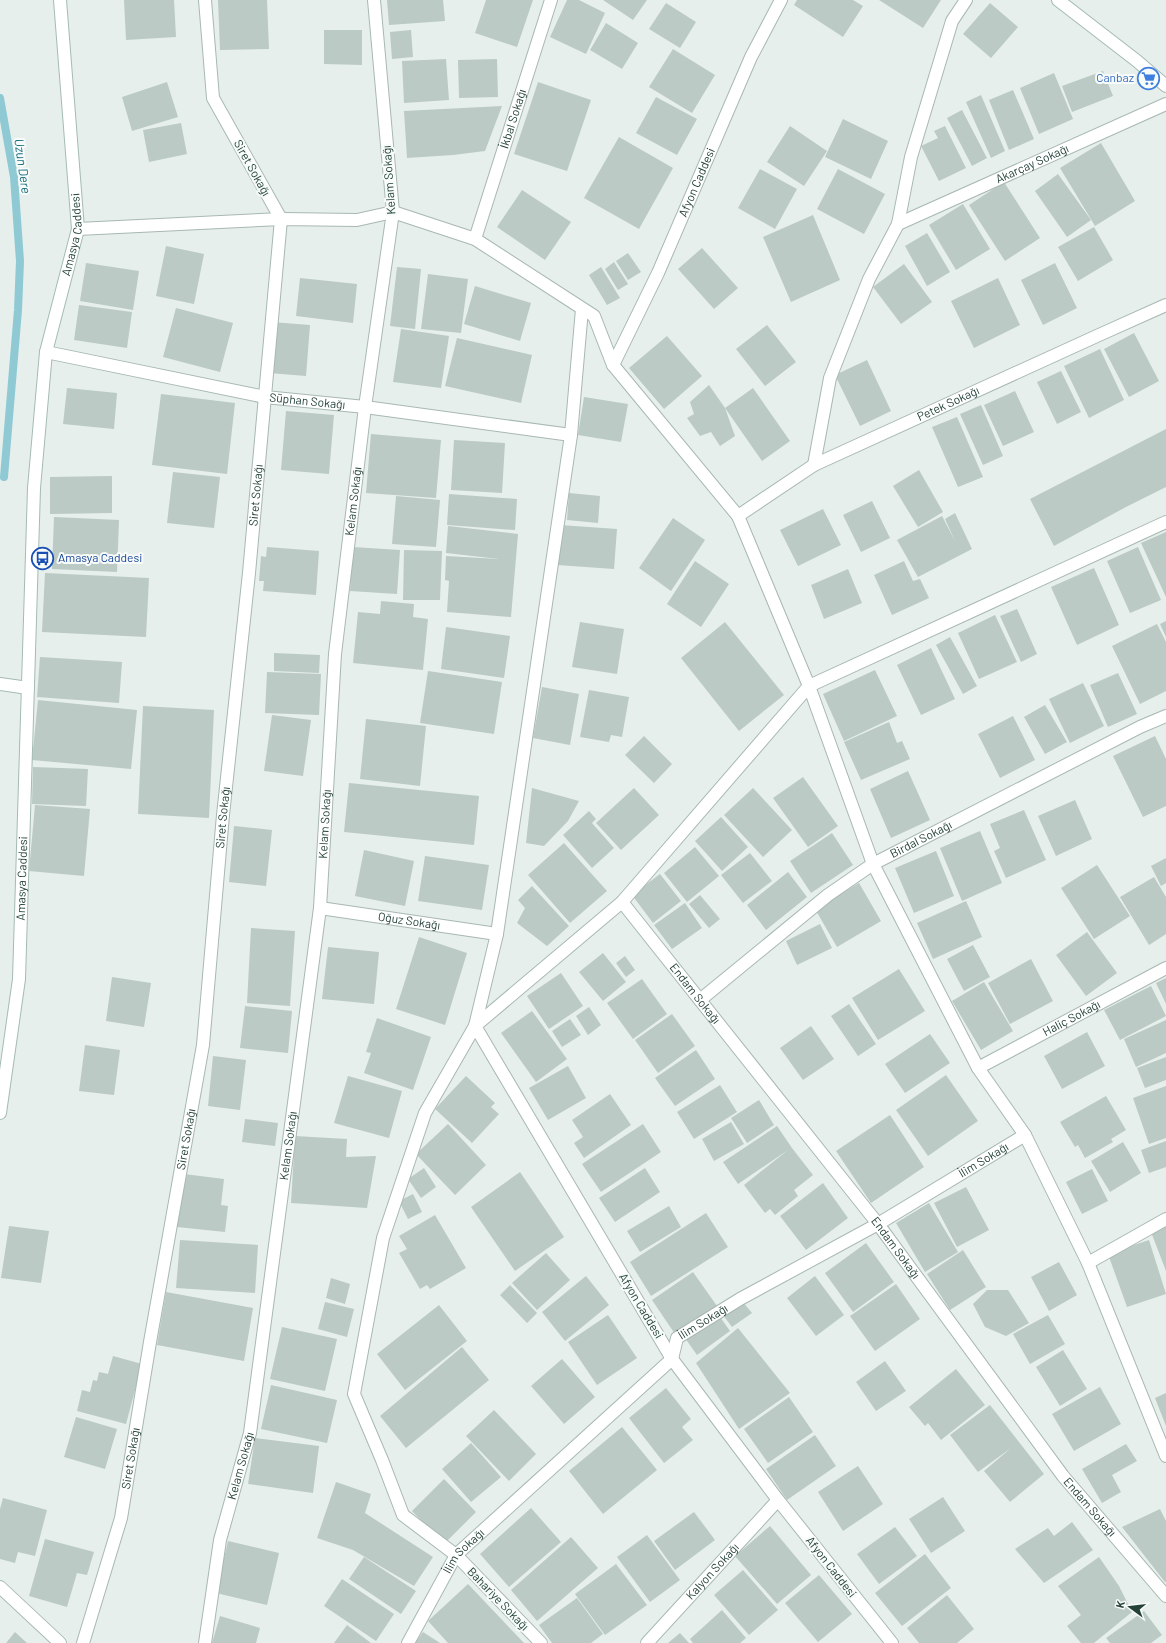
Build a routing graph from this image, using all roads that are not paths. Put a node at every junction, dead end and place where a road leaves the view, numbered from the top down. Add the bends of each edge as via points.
1 (60, 0) edge
2 (205, 0) edge
3 (374, 0) edge
4 (551, 0) edge
5 (781, 0) edge
6 (966, 0) edge
7 (1058, 0) edge
8 (1166, 86) edge
9 (1166, 104) edge
10 (393, 212) junction
11 (281, 219) junction
12 (898, 224) junction
13 (78, 229) junction
14 (475, 239) junction
15 (1166, 305) edge
16 (582, 309) junction
17 (46, 352) junction
18 (613, 365) junction
19 (266, 397) junction
20 (365, 406) junction
21 (571, 435) junction
22 (814, 465) junction
23 (738, 516) junction
24 (1166, 522) edge
25 (0, 684) edge
26 (809, 686) junction
27 (28, 688) junction
28 (1166, 716) edge
29 (873, 864) junction
30 (622, 902) junction
31 (320, 908) junction
32 (497, 934) junction
33 (1166, 968) edge
34 (700, 1000) junction
35 (475, 1026) junction
36 (978, 1068) junction
37 (0, 1113) edge
38 (1025, 1135) junction
39 (1166, 1220) edge
40 (878, 1224) junction
41 (1088, 1263) junction
42 (672, 1359) junction
43 (1166, 1456) edge
44 (778, 1500) junction
45 (456, 1555) junction
46 (0, 1586) edge
47 (1166, 1596) edge
48 (887, 1641) edge
49 (60, 1643) edge
50 (83, 1643) edge
51 (205, 1643) edge
52 (408, 1643) edge
53 (540, 1643) edge
54 (647, 1643) edge

1 - 13 street, Amasya Caddesi
2 - 11 street, Siret Sokağı via 213,98
3 - 10 street, Kelam Sokağı
4 - 14 street, İkbal Sokağı
5 - 18 street, Afyon Caddesi via 751,57 658,273
6 - 12 street via 952,21 911,157
7 - 8 street
9 - 12 street, Akarçay Sokağı
10 - 11 street via 356,220
10 - 14 street
10 - 20 street, Kelam Sokağı
11 - 13 street
11 - 19 street, Siret Sokağı
12 - 22 street via 869,279 830,378
13 - 17 street, Amasya Caddesi
14 - 16 street
15 - 22 street, Petek Sokağı
16 - 18 street via 594,316
16 - 21 street
17 - 19 street, Süphan Sokağı
17 - 27 street, Amasya Caddesi via 34,488
18 - 23 street
19 - 20 street, Süphan Sokağı
19 - 50 street, Siret Sokağı via 223,815 203,1045 150,1342 122,1518
20 - 21 street, Süphan Sokağı
20 - 31 street, Kelam Sokağı via 335,654
21 - 32 street
22 - 23 street, Petek Sokağı
23 - 26 street
24 - 26 street
25 - 27 street
26 - 29 street
26 - 30 street
27 - 37 street, Amasya Caddesi via 18,979
28 - 29 street, Birdal Sokağı
29 - 34 street, Birdal Sokağı via 828,895
29 - 36 street
30 - 34 street, Endam Sokağı
30 - 35 street
31 - 32 street, Oğuz Sokağı
31 - 51 street, Kelam Sokağı via 250,1433 220,1540
32 - 35 street
33 - 36 street, Haliç Sokağı
34 - 40 street, Endam Sokağı
35 - 42 street, Afyon Caddesi
35 - 45 street, Bahariye Sokağı via 425,1113 383,1238 354,1394 403,1515
36 - 38 street
38 - 40 street, İlim Sokağı
38 - 41 street
39 - 41 street
40 - 42 street, İlim Sokağı via 740,1298 677,1338
40 - 47 street, Endam Sokağı via 1063,1476
41 - 43 street
42 - 44 street, Afyon Caddesi
42 - 45 street, İlim Sokağı
44 - 48 street, Afyon Caddesi
44 - 54 street, Kalyon Sokağı
45 - 52 street, İlim Sokağı
45 - 53 street, Bahariye Sokağı
46 - 49 street

